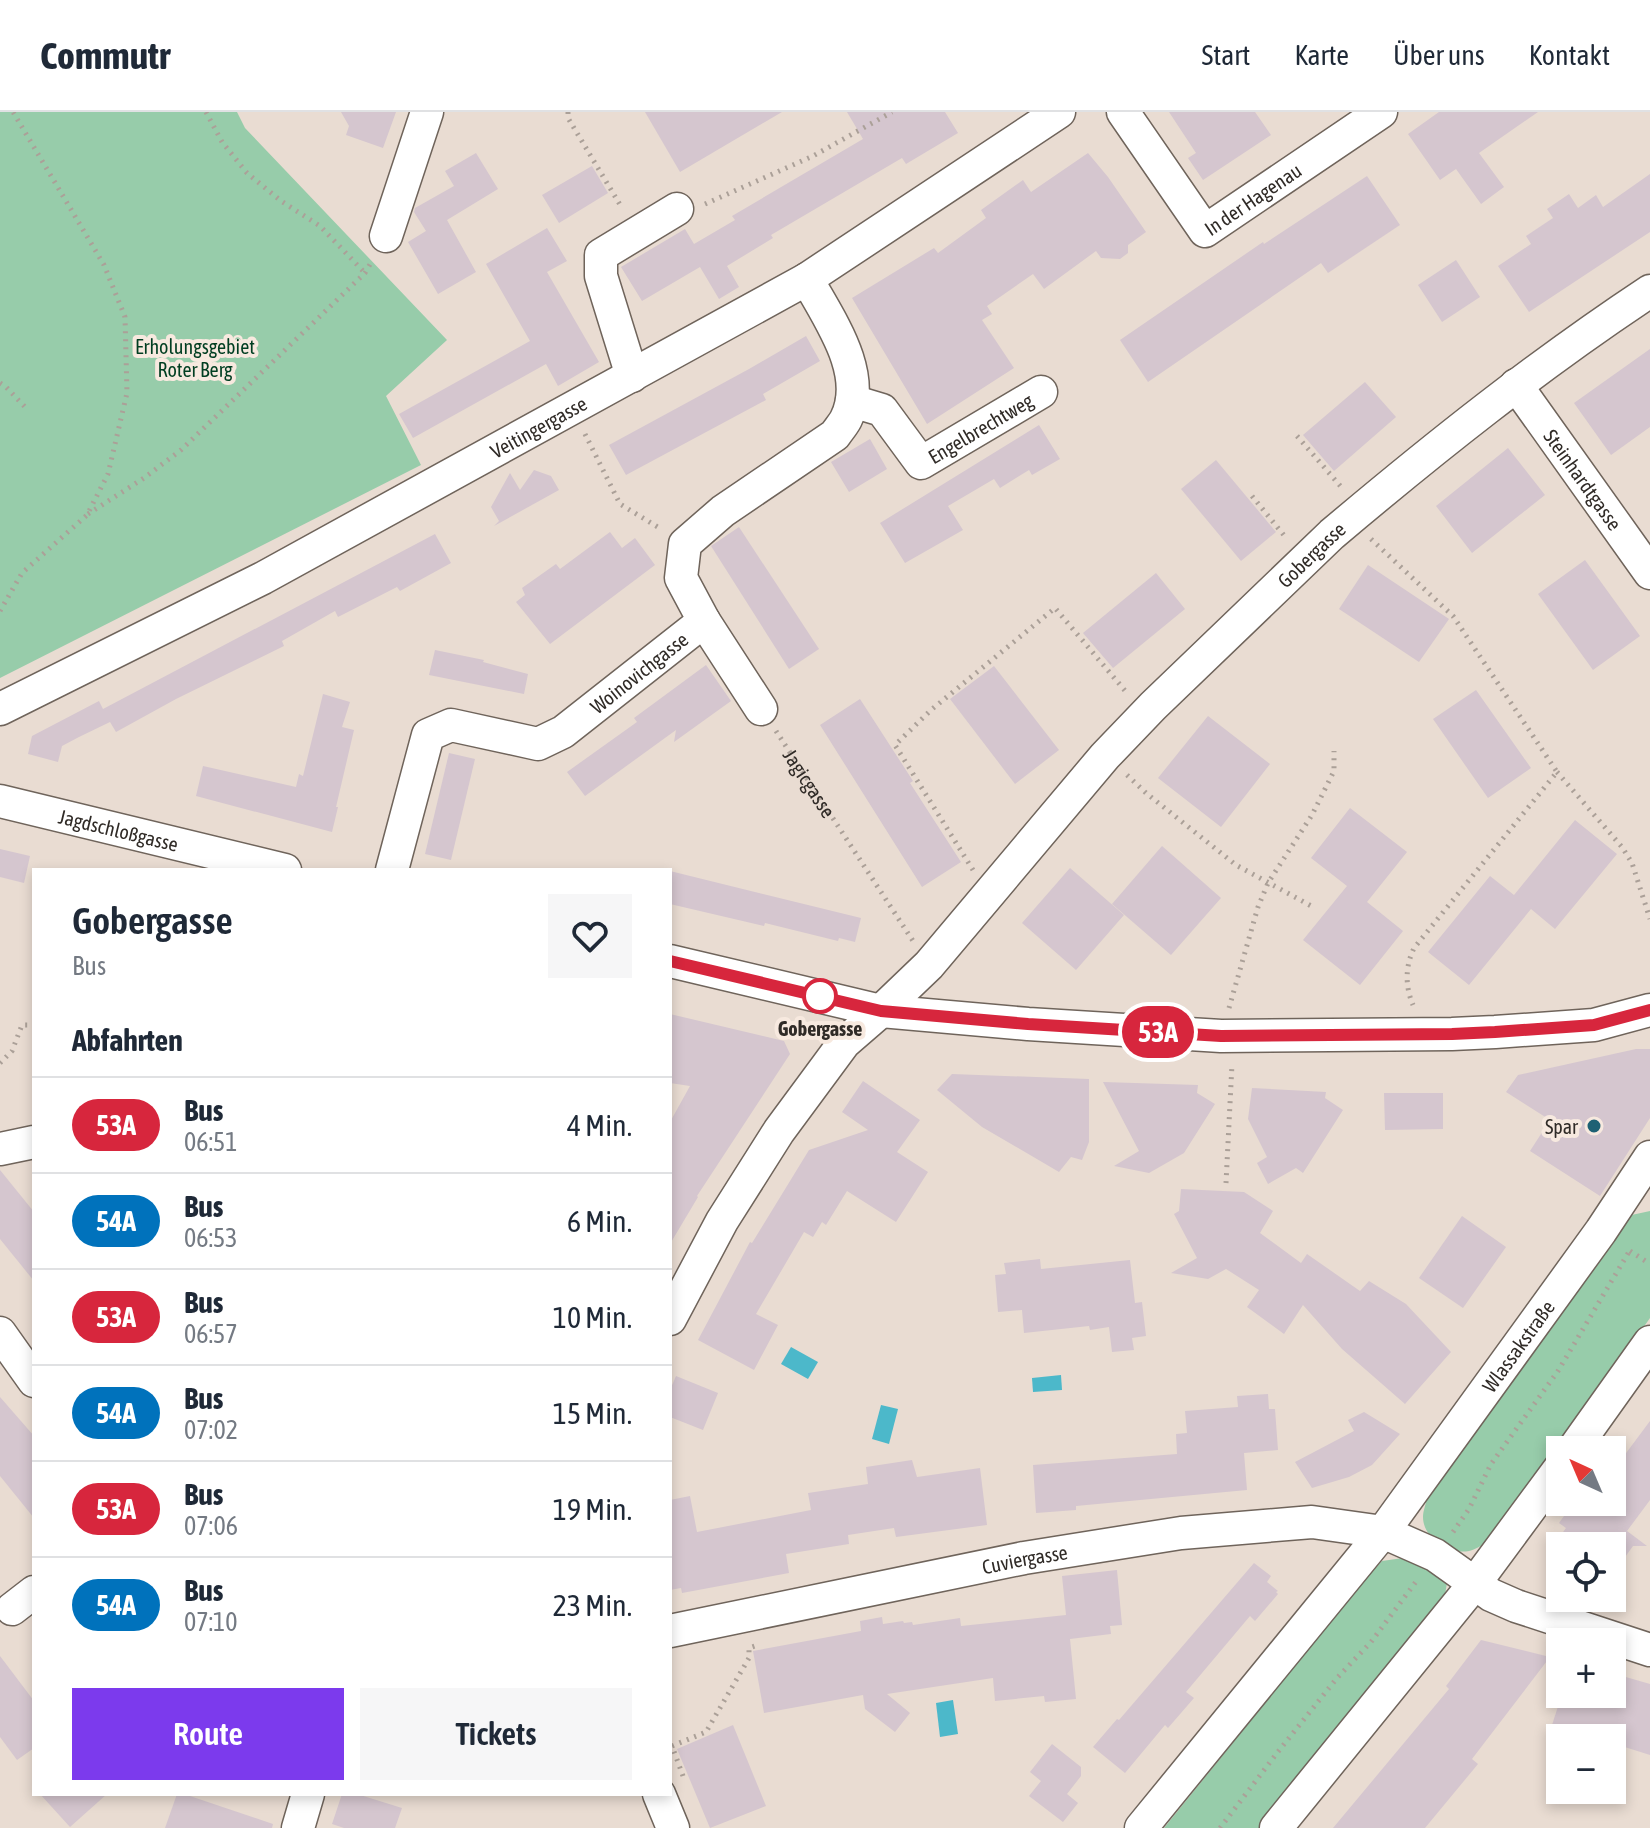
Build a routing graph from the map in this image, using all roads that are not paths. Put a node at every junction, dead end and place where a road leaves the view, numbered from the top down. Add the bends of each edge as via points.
1 (427, 112) edge
2 (1059, 112) edge
3 (1123, 112) edge
4 (1381, 112) edge
5 (677, 209) road end
6 (386, 236) road end
7 (807, 279) junction
8 (1650, 291) edge
9 (632, 376) junction
10 (1516, 385) junction
11 (1041, 392) dead end
12 (852, 401) junction
13 (1650, 573) edge
14 (704, 621) junction
15 (0, 709) edge
16 (761, 709) road end
17 (0, 801) edge
18 (277, 868) edge
19 (393, 868) edge
20 (672, 961) edge
21 (1650, 1010) edge
22 (881, 1011) junction
23 (32, 1142) edge
24 (0, 1149) edge
25 (1650, 1157) edge
26 (672, 1315) edge
27 (0, 1333) edge
28 (1650, 1342) edge
29 (32, 1378) edge
30 (1583, 1436) edge
31 (1546, 1487) edge
32 (1383, 1532) junction
33 (1475, 1583) junction
34 (672, 1631) edge
35 (1650, 1650) edge
36 (307, 1796) edge
37 (672, 1796) edge
38 (298, 1828) edge
39 (673, 1828) edge
40 (1141, 1828) edge
41 (1276, 1828) edge

1 - 6 street
2 - 7 street, Veitingergasse
3 - 4 street, In der Hagenau via 1205,231
5 - 9 street via 601,255 601,276
7 - 9 street, Veitingergasse
7 - 12 street via 847,355
8 - 10 street, Gobergasse
9 - 15 street, Veitingergasse via 263,578
10 - 13 street, Steinhardtgasse
10 - 22 street, Gobergasse via 1332,534 1153,706 929,965
11 - 12 street, Engelbrechtweg via 921,463 882,410
12 - 14 street, Woinovichgasse via 835,435 723,511 685,544 681,578
14 - 16 street
14 - 19 street, Woinovichgasse via 563,732 538,744 451,725 428,735
17 - 18 street, Jagdschloßgasse
20 - 22 street
21 - 22 street via 1594,1025 1226,1048
22 - 26 street, Gobergasse via 844,1043 779,1131 722,1221
23 - 24 street
25 - 32 street, Wlassakstraße
27 - 29 street
28 - 30 street
31 - 33 street
32 - 33 street via 1435,1555
32 - 34 street, Cuviergasse via 1312,1522 1181,1533 1024,1558
32 - 40 street, Wlassakstraße
33 - 35 street via 1516,1606
33 - 41 street
36 - 38 street
37 - 39 street

